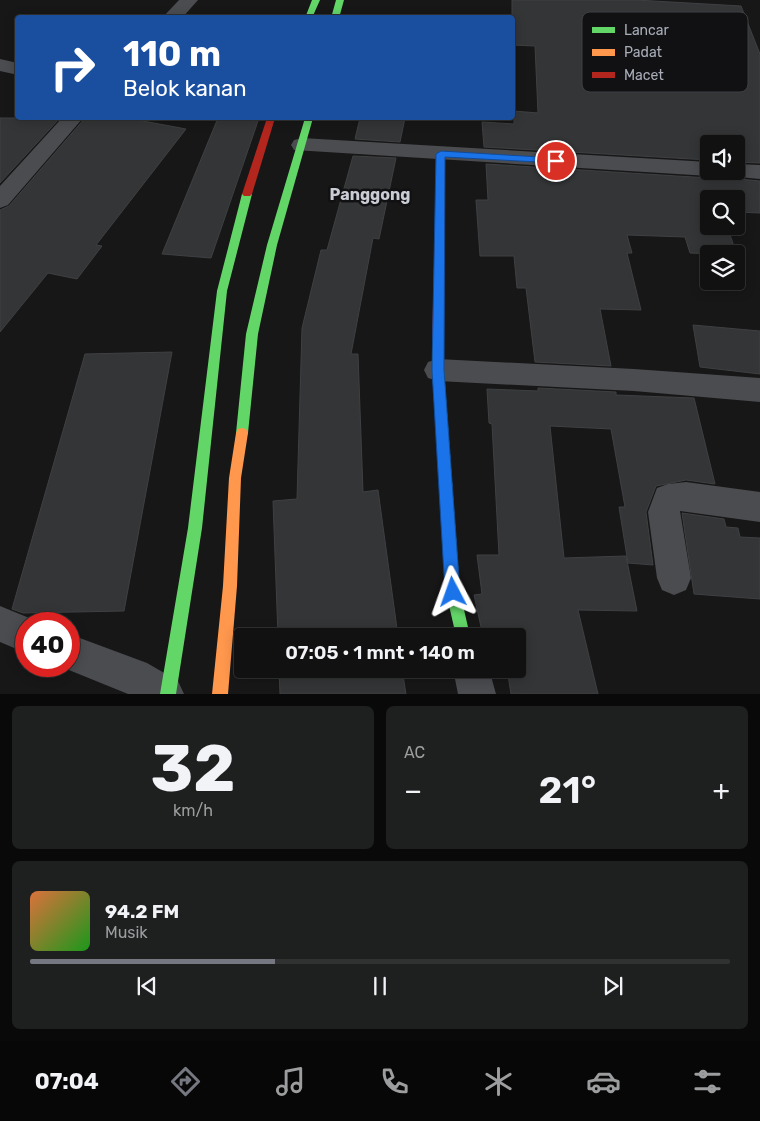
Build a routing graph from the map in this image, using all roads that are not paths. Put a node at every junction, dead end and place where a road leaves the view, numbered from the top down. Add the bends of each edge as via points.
1 (190, 0) edge
2 (316, 0) edge
3 (340, 0) edge
4 (174, 15) edge
5 (309, 15) edge
6 (336, 15) edge
7 (0, 65) edge
8 (15, 68) edge
9 (70, 120) edge
10 (270, 120) edge
11 (308, 120) edge
12 (302, 145) junction
13 (441, 154) junction
14 (700, 168) edge
15 (745, 171) edge
16 (760, 172) edge
17 (0, 200) edge
18 (438, 370) junction
19 (760, 390) edge
20 (760, 507) edge
21 (674, 578) dead end
22 (0, 624) edge
23 (461, 628) edge
24 (15, 630) edge
25 (80, 656) edge
26 (474, 678) edge
27 (167, 694) edge
28 (220, 694) edge
29 (478, 694) edge

1 - 4 street
2 - 5 main road
3 - 6 main road
7 - 8 street
9 - 17 street
10 - 27 main road via 222,291 195,528
11 - 12 main road
12 - 13 street
12 - 28 main road via 272,244 252,334 235,478
13 - 14 street
13 - 18 main road
15 - 16 street
18 - 19 street
18 - 23 main road via 453,592
20 - 21 street via 686,496 668,498 664,512
22 - 24 street
25 - 27 street via 134,676
26 - 29 street

